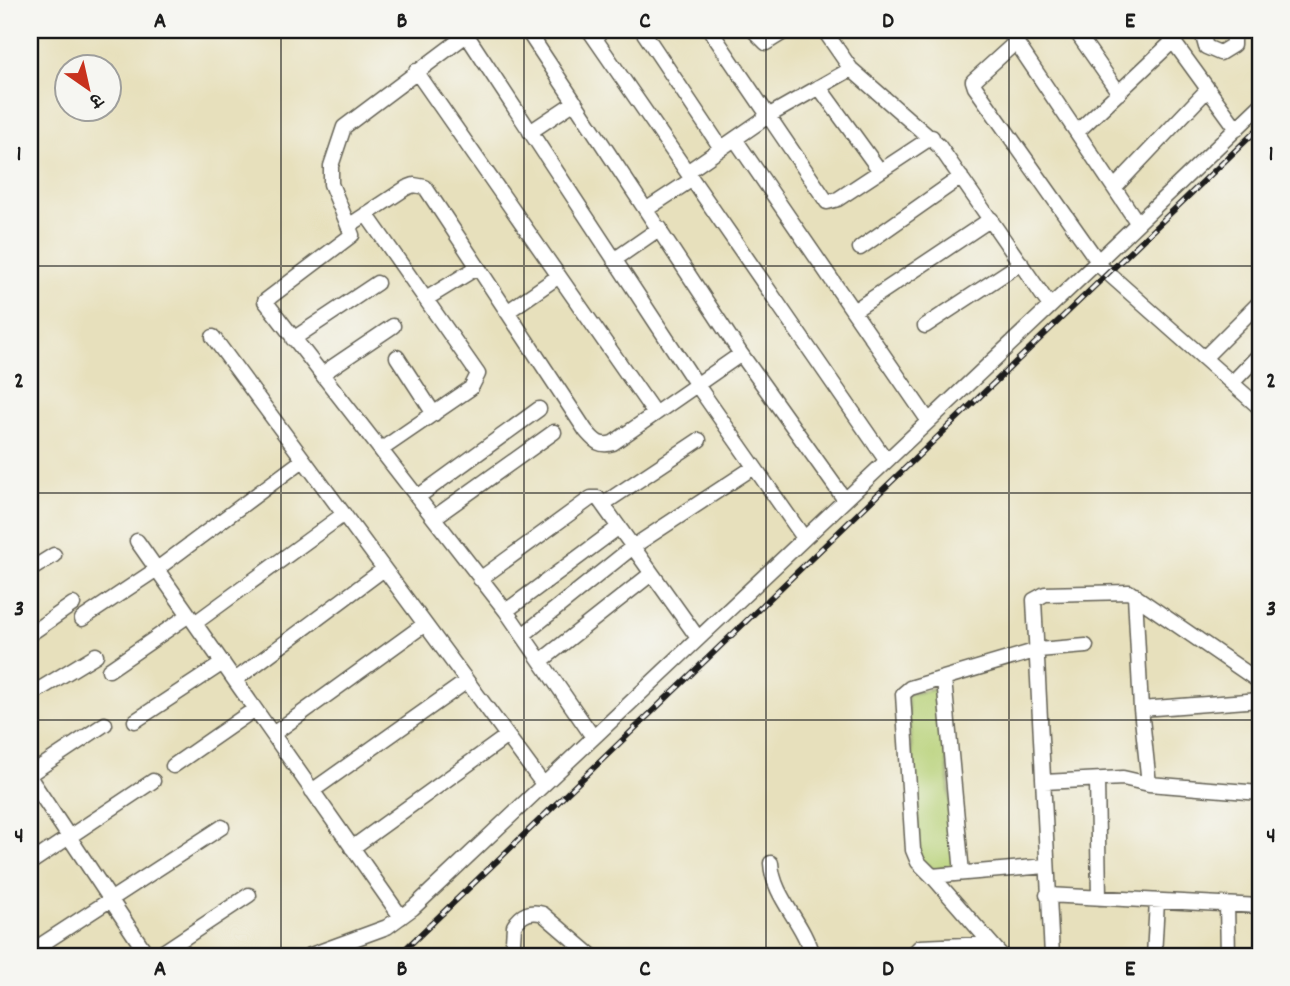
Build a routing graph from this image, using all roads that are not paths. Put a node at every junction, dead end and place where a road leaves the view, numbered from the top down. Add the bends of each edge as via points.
1 (527, 30) edge
2 (589, 30) edge
3 (642, 30) edge
4 (710, 30) edge
5 (753, 30) edge
6 (787, 30) edge
7 (824, 30) edge
8 (1075, 30) edge
9 (1205, 30) edge
10 (1233, 30) edge
11 (469, 32) edge
12 (1169, 35) edge
13 (1012, 36) edge
14 (851, 69) junction
15 (416, 71) junction
16 (819, 87) junction
17 (1208, 89) junction
18 (1119, 93) junction
19 (575, 102) junction
20 (1260, 106) edge
21 (768, 116) junction
22 (1237, 129) junction
23 (530, 132) junction
24 (1077, 132) junction
25 (932, 137) junction
26 (735, 139) junction
27 (722, 148) junction
28 (880, 171) junction
29 (689, 176) junction
30 (961, 177) junction
31 (1114, 188) junction
32 (647, 209) junction
33 (366, 214) junction
34 (991, 219) junction
35 (1137, 222) junction
36 (350, 225) junction
37 (660, 228) junction
38 (860, 248) dead end
39 (614, 260) junction
40 (1021, 263) junction
41 (1095, 263) junction
42 (478, 267) junction
43 (559, 276) junction
44 (377, 283) dead end
45 (426, 299) junction
46 (1260, 302) edge
47 (1050, 306) junction
48 (855, 310) junction
49 (507, 312) junction
50 (393, 326) dead end
51 (925, 326) dead end
52 (214, 337) dead end
53 (293, 340) junction
54 (741, 354) junction
55 (1260, 354) edge
56 (397, 357) dead end
57 (1204, 358) junction
58 (322, 374) junction
59 (1233, 382) junction
60 (697, 385) junction
61 (1260, 408) edge
62 (539, 409) dead end
63 (433, 414) junction
64 (655, 414) junction
65 (928, 420) junction
66 (554, 432) dead end
67 (699, 440) dead end
68 (382, 449) junction
69 (303, 460) junction
70 (886, 460) junction
71 (754, 467) junction
72 (419, 496) junction
73 (845, 500) junction
74 (603, 504) junction
75 (344, 514) junction
76 (435, 517) junction
77 (619, 527) junction
78 (804, 538) junction
79 (137, 541) dead end
80 (634, 546) junction
81 (54, 555) dead end
82 (157, 569) junction
83 (384, 569) junction
84 (30, 570) edge
85 (651, 574) junction
86 (481, 579) junction
87 (1135, 595) junction
88 (73, 604) dead end
89 (506, 611) junction
90 (82, 619) dead end
91 (192, 619) junction
92 (425, 624) junction
93 (30, 634) edge
94 (523, 635) junction
95 (698, 638) junction
96 (1086, 646) dead end
97 (1038, 650) junction
98 (96, 655) dead end
99 (541, 661) junction
100 (223, 663) junction
101 (109, 670) dead end
102 (944, 679) junction
103 (234, 680) junction
104 (467, 681) junction
105 (1260, 682) edge
106 (30, 695) edge
107 (1260, 700) edge
108 (255, 709) junction
109 (1141, 709) junction
110 (135, 721) dead end
111 (105, 724) dead end
112 (273, 734) junction
113 (508, 736) junction
114 (593, 737) junction
115 (173, 766) dead end
116 (30, 776) edge
117 (153, 780) dead end
118 (1097, 780) junction
119 (1044, 782) junction
120 (543, 784) junction
121 (1149, 784) junction
122 (312, 791) junction
123 (1260, 793) edge
124 (222, 827) dead end
125 (70, 836) junction
126 (352, 848) junction
127 (30, 863) edge
128 (771, 863) dead end
129 (1046, 866) junction
130 (962, 873) junction
131 (932, 876) junction
132 (249, 895) dead end
133 (1047, 895) junction
134 (1099, 898) junction
135 (110, 900) junction
136 (1157, 901) junction
137 (1227, 904) junction
138 (1260, 906) edge
139 (401, 917) junction
140 (989, 950) edge
141 (30, 952) edge
142 (148, 956) edge
143 (156, 956) edge
144 (308, 956) edge
145 (512, 956) edge
146 (592, 956) edge
147 (812, 956) edge
148 (911, 956) edge
149 (1002, 956) edge
150 (1052, 956) edge
151 (1154, 956) edge
152 (1228, 956) edge

1 - 19 street
2 - 29 street
3 - 27 street
4 - 21 street
5 - 6 street via 766,43
7 - 14 street
8 - 18 street
9 - 10 street via 1206,47 1220,53 1233,45
11 - 15 street
11 - 23 street
12 - 17 street
12 - 18 street
13 - 24 street
13 - 41 street via 973,81 975,87
14 - 16 street
14 - 25 street
15 - 36 street via 352,119 339,138 331,184
15 - 43 street
16 - 21 street
16 - 28 street
17 - 22 street
17 - 31 street
18 - 24 street
19 - 23 street
19 - 32 street
20 - 22 street
21 - 26 street
21 - 28 street via 828,202
22 - 35 street
23 - 39 street
24 - 31 street
25 - 28 street
25 - 30 street
26 - 27 street
26 - 48 street
27 - 29 street
29 - 32 street
29 - 70 street
30 - 34 street
30 - 38 street
31 - 35 street
32 - 37 street
33 - 36 street
33 - 42 street via 405,188 425,187
33 - 45 street
34 - 40 street
34 - 48 street
35 - 41 street
36 - 53 street via 350,238 265,301
37 - 39 street
37 - 54 street
39 - 60 street
40 - 47 street
40 - 51 street
41 - 47 street
41 - 57 street
42 - 45 street
42 - 49 street
43 - 49 street
43 - 64 street
44 - 53 street
45 - 63 street via 478,374 471,388
46 - 57 street
47 - 65 street
48 - 65 street
49 - 64 street via 596,443 613,443
50 - 58 street
52 - 69 street
53 - 58 street
54 - 60 street
54 - 73 street
55 - 59 street
56 - 63 street
57 - 59 street
58 - 68 street
59 - 61 street
60 - 64 street
60 - 71 street
62 - 72 street
63 - 68 street
65 - 70 street
66 - 76 street
67 - 74 street
68 - 72 street
69 - 75 street
69 - 82 street
70 - 73 street
71 - 78 street
71 - 80 street
72 - 76 street
73 - 78 street
74 - 77 street
74 - 86 street via 591,498
75 - 83 street
75 - 91 street
76 - 86 street
77 - 80 street
77 - 89 street
78 - 95 street
79 - 82 street
80 - 85 street
80 - 94 street
81 - 84 street
82 - 90 street
82 - 91 street
83 - 92 street
83 - 103 street
85 - 95 street
85 - 99 street
86 - 89 street
87 - 97 street via 1039,596 1032,608
87 - 105 street
87 - 109 street
88 - 93 street
89 - 94 street
91 - 100 street
91 - 101 street
92 - 104 street
92 - 112 street
94 - 99 street
95 - 114 street
96 - 97 street
97 - 102 street
97 - 119 street
98 - 106 street
99 - 114 street
100 - 103 street
100 - 110 street
102 - 130 street
102 - 131 street via 906,690 902,699 913,849
103 - 108 street
104 - 113 street
104 - 122 street
107 - 109 street
108 - 112 street
108 - 115 street
109 - 121 street
111 - 116 street
112 - 122 street
113 - 120 street
113 - 126 street
114 - 120 street
116 - 125 street
117 - 125 street
118 - 119 street
118 - 121 street
118 - 134 street
119 - 129 street
120 - 139 street
121 - 123 street
122 - 126 street
124 - 135 street
125 - 127 street
125 - 135 street
126 - 139 street
128 - 147 street via 778,891
129 - 130 street
129 - 133 street
130 - 131 street
131 - 140 street
132 - 143 street
133 - 134 street
133 - 150 street
134 - 136 street
135 - 141 street
135 - 142 street
136 - 137 street
136 - 151 street
137 - 138 street
137 - 152 street
139 - 144 street via 387,927
140 - 148 street via 920,947
140 - 149 street
145 - 146 street via 514,926 535,912

